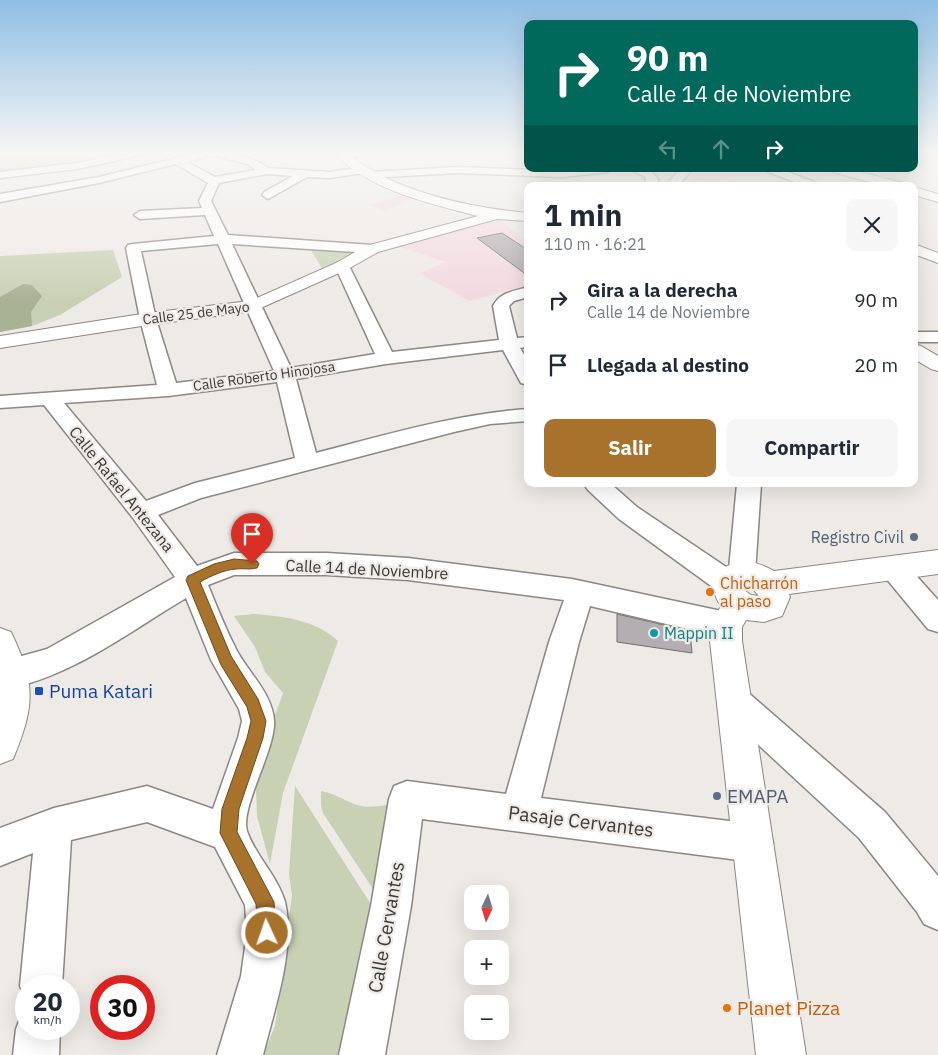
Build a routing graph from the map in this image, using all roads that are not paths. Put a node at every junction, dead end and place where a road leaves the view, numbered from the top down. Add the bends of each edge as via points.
1 (204, 201) edge
2 (446, 201) edge
3 (209, 210) junction
4 (140, 215) dead end
5 (496, 215) junction
6 (524, 217) edge
7 (222, 239) junction
8 (372, 250) junction
9 (918, 250) edge
10 (938, 258) edge
11 (342, 266) junction
12 (524, 293) edge
13 (254, 306) junction
14 (148, 319) junction
15 (918, 337) edge
16 (938, 337) edge
17 (0, 342) edge
18 (518, 343) edge
19 (918, 352) edge
20 (386, 358) junction
21 (524, 365) edge
22 (938, 365) edge
23 (286, 375) junction
24 (168, 390) junction
25 (50, 399) junction
26 (0, 402) edge
27 (524, 415) edge
28 (308, 463) junction
29 (599, 487) edge
30 (749, 487) edge
31 (142, 512) junction
32 (938, 562) edge
33 (894, 569) junction
34 (192, 580) junction
35 (581, 592) junction
36 (741, 594) junction
37 (938, 620) edge
38 (0, 642) edge
39 (7, 675) edge
40 (734, 701) junction
41 (0, 746) edge
42 (407, 799) joint
43 (519, 813) junction
44 (54, 826) junction
45 (228, 833) junction
46 (754, 843) junction
47 (0, 847) edge
48 (938, 910) edge
49 (42, 975) edge
50 (37, 1040) edge
51 (36, 1055) edge
52 (240, 1055) edge
53 (362, 1055) edge
54 (781, 1055) edge

1 - 3 street
2 - 5 main road
3 - 4 street
3 - 7 street
5 - 6 main road
5 - 8 main road, Calle 25 de Mayo
7 - 8 street
7 - 13 street
7 - 14 street via 132,248
8 - 11 main road, Calle 25 de Mayo
9 - 10 main road
11 - 13 main road, Calle 25 de Mayo
11 - 20 street
12 - 18 street via 507,298 502,303
13 - 14 main road, Calle 25 de Mayo
13 - 23 street
14 - 17 main road, Calle 25 de Mayo
14 - 24 street
15 - 16 street
18 - 20 street, Calle Roberto Hinojosa
18 - 21 street
19 - 22 main road
20 - 23 street, Calle Roberto Hinojosa
23 - 24 street, Calle Roberto Hinojosa
23 - 28 street
24 - 25 street, Calle Roberto Hinojosa
25 - 26 street, Calle Roberto Hinojosa
25 - 31 street, Calle Rafael Antezana
27 - 28 street via 454,425
28 - 31 street via 196,490
29 - 36 street via 628,513
30 - 36 street
31 - 34 street, Calle Rafael Antezana
32 - 33 main road
33 - 36 main road
33 - 37 street
34 - 35 street, Calle 14 de Noviembre via 234,564 327,564 408,569
34 - 39 street, Calle 14 de Noviembre via 56,660
34 - 45 street via 226,660 253,704 258,721 231,809
35 - 36 street, Calle 14 de Noviembre
35 - 43 street via 564,642
36 - 40 main road
38 - 39 main road
39 - 41 main road via 14,704
40 - 46 main road
40 - 48 street via 872,825
42 - 43 street, Pasaje Cervantes
42 - 53 street, Calle Cervantes via 392,906
43 - 46 street, Pasaje Cervantes
44 - 45 street via 147,804
44 - 47 street
44 - 49 street
45 - 52 street via 265,902 267,933 262,976
46 - 54 main road
50 - 51 street

